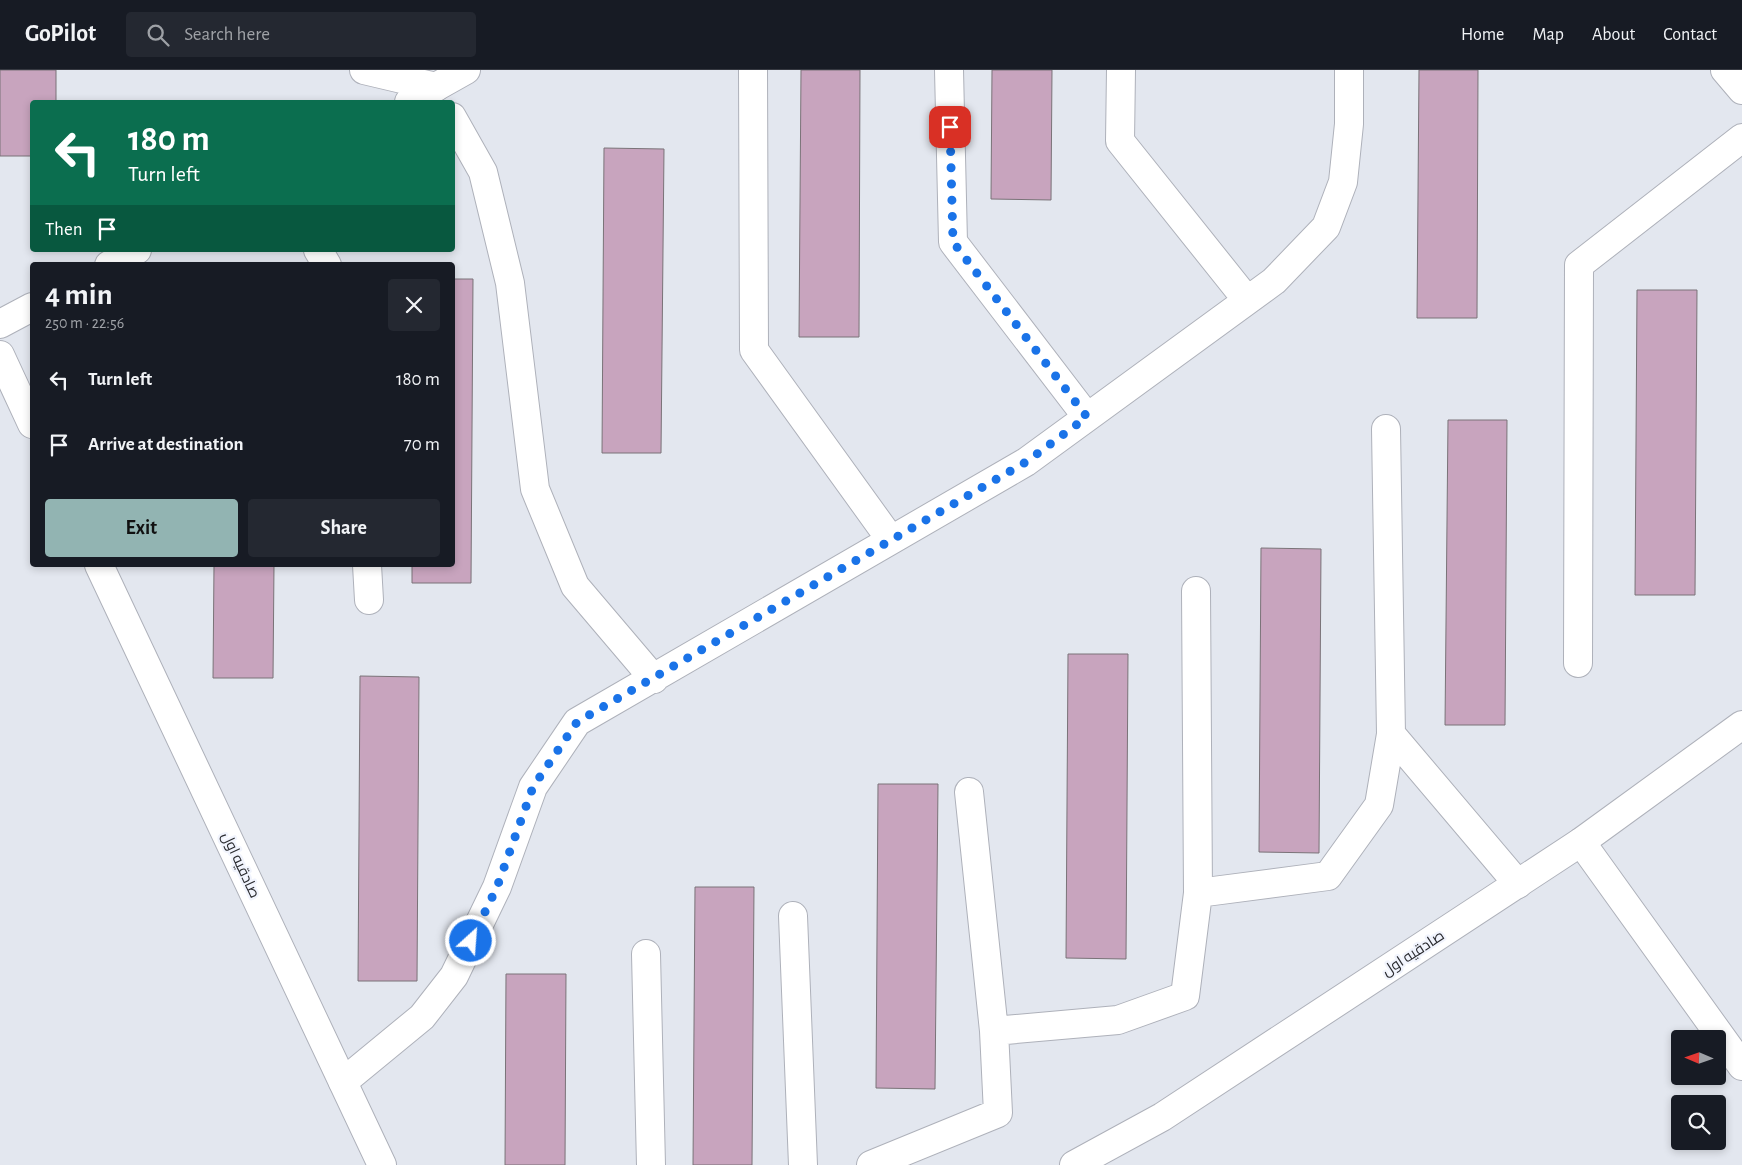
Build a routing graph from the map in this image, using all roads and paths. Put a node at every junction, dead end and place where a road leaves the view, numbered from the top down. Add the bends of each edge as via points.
1 (364, 70) edge
2 (466, 70) edge
3 (753, 70) edge
4 (949, 70) edge
5 (1121, 70) edge
6 (1349, 70) edge
7 (1725, 70) edge
8 (435, 87) edge
9 (1742, 90) edge
10 (412, 100) edge
11 (455, 122) edge
12 (1742, 138) edge
13 (133, 252) edge
14 (115, 262) edge
15 (1246, 300) junction
16 (30, 308) edge
17 (0, 324) edge
18 (0, 355) edge
19 (1087, 417) junction
20 (30, 420) edge
21 (1386, 430) dead end
22 (891, 540) junction
23 (100, 567) edge
24 (367, 567) edge
25 (1196, 591) dead end
26 (368, 600) dead end
27 (1578, 663) dead end
28 (654, 679) junction
29 (1742, 725) edge
30 (1391, 734) junction
31 (969, 792) dead end
32 (1581, 842) junction
33 (1518, 884) junction
34 (1198, 893) junction
35 (793, 916) dead end
36 (646, 954) dead end
37 (994, 1031) junction
38 (1742, 1066) edge
39 (343, 1082) junction
40 (382, 1165) edge
41 (652, 1165) edge
42 (803, 1165) edge
43 (870, 1165) edge
44 (1074, 1165) edge

1 - 8 street
2 - 8 street
3 - 22 street via 754,350
4 - 19 street via 953,242
5 - 15 street via 1120,141
6 - 15 street via 1350,124 1343,182 1326,227 1274,281
7 - 9 street
8 - 10 street
11 - 28 street via 483,172 510,282 535,489 575,586
12 - 27 street via 1580,264
13 - 14 street
15 - 19 street
16 - 17 street
18 - 20 street
19 - 22 street via 1026,462
21 - 30 street
22 - 28 street
23 - 39 street, صادقیه اول
24 - 26 street
25 - 34 street
28 - 39 street via 577,722 533,787 497,887 454,976 422,1017
29 - 32 street, صادقیه اول
30 - 33 street
30 - 34 street via 1379,805 1328,876
31 - 37 street
32 - 33 street, صادقیه اول
32 - 38 street
33 - 44 street, صادقیه اول via 1162,1117
34 - 37 street via 1185,996 1118,1020
35 - 42 street
36 - 41 street
37 - 43 street via 998,1113
39 - 40 street, صادقیه اول

